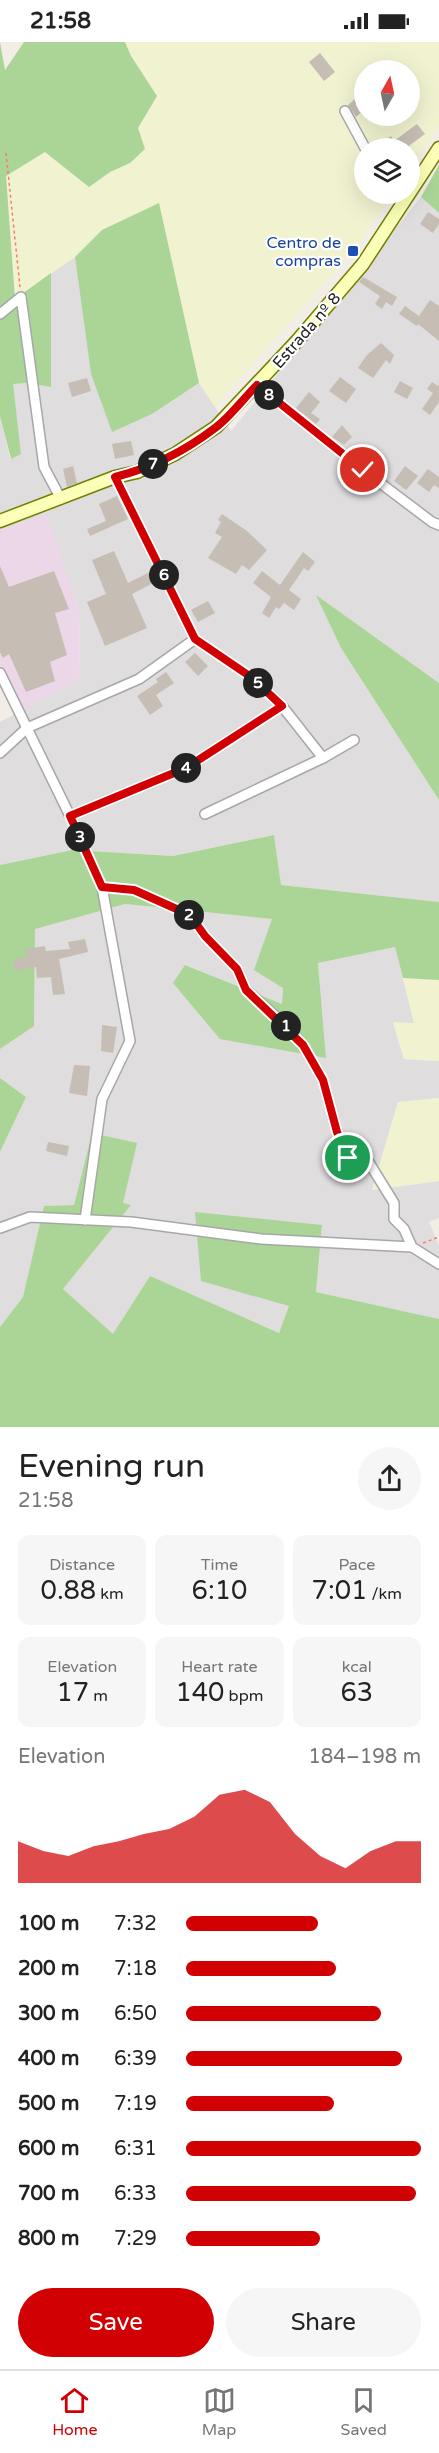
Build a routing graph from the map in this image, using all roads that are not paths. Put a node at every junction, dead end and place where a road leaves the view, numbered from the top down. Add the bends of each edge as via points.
1 (345, 111) dead end
2 (360, 138) edge
3 (439, 148) edge
4 (420, 174) edge
5 (399, 204) edge
6 (0, 314) edge
7 (257, 385) junction
8 (115, 477) junction
9 (61, 499) junction
10 (0, 521) edge
11 (439, 525) edge
12 (195, 639) junction
13 (0, 673) edge
14 (282, 706) junction
15 (27, 728) junction
16 (354, 740) dead end
17 (0, 753) edge
18 (323, 758) junction
19 (205, 814) dead end
20 (70, 816) junction
21 (102, 887) junction
22 (85, 1220) junction
23 (0, 1228) edge
24 (412, 1247) junction
25 (439, 1264) edge

1 - 2 street
3 - 4 main road, Estrada nº 8
5 - 7 main road, Estrada nº 8 via 363,264
6 - 9 street via 21,297 44,467
7 - 8 main road, Estrada nº 8 via 216,428 175,454 137,472
7 - 11 street
8 - 9 main road, Estrada nº 8
8 - 12 street
9 - 10 main road, Estrada nº 8
12 - 14 street via 251,677
12 - 15 street via 139,679
13 - 15 street
14 - 18 street
14 - 20 street via 186,768
15 - 17 street
15 - 20 street
16 - 18 street
18 - 19 street
20 - 21 street
21 - 22 street via 130,1041 102,1099
21 - 24 street via 134,890 190,915 237,969 246,990 303,1045 323,1080 348,1158 368,1161 394,1203 394,1219 404,1229
22 - 23 street via 30,1217
22 - 24 street via 261,1239
24 - 25 street

